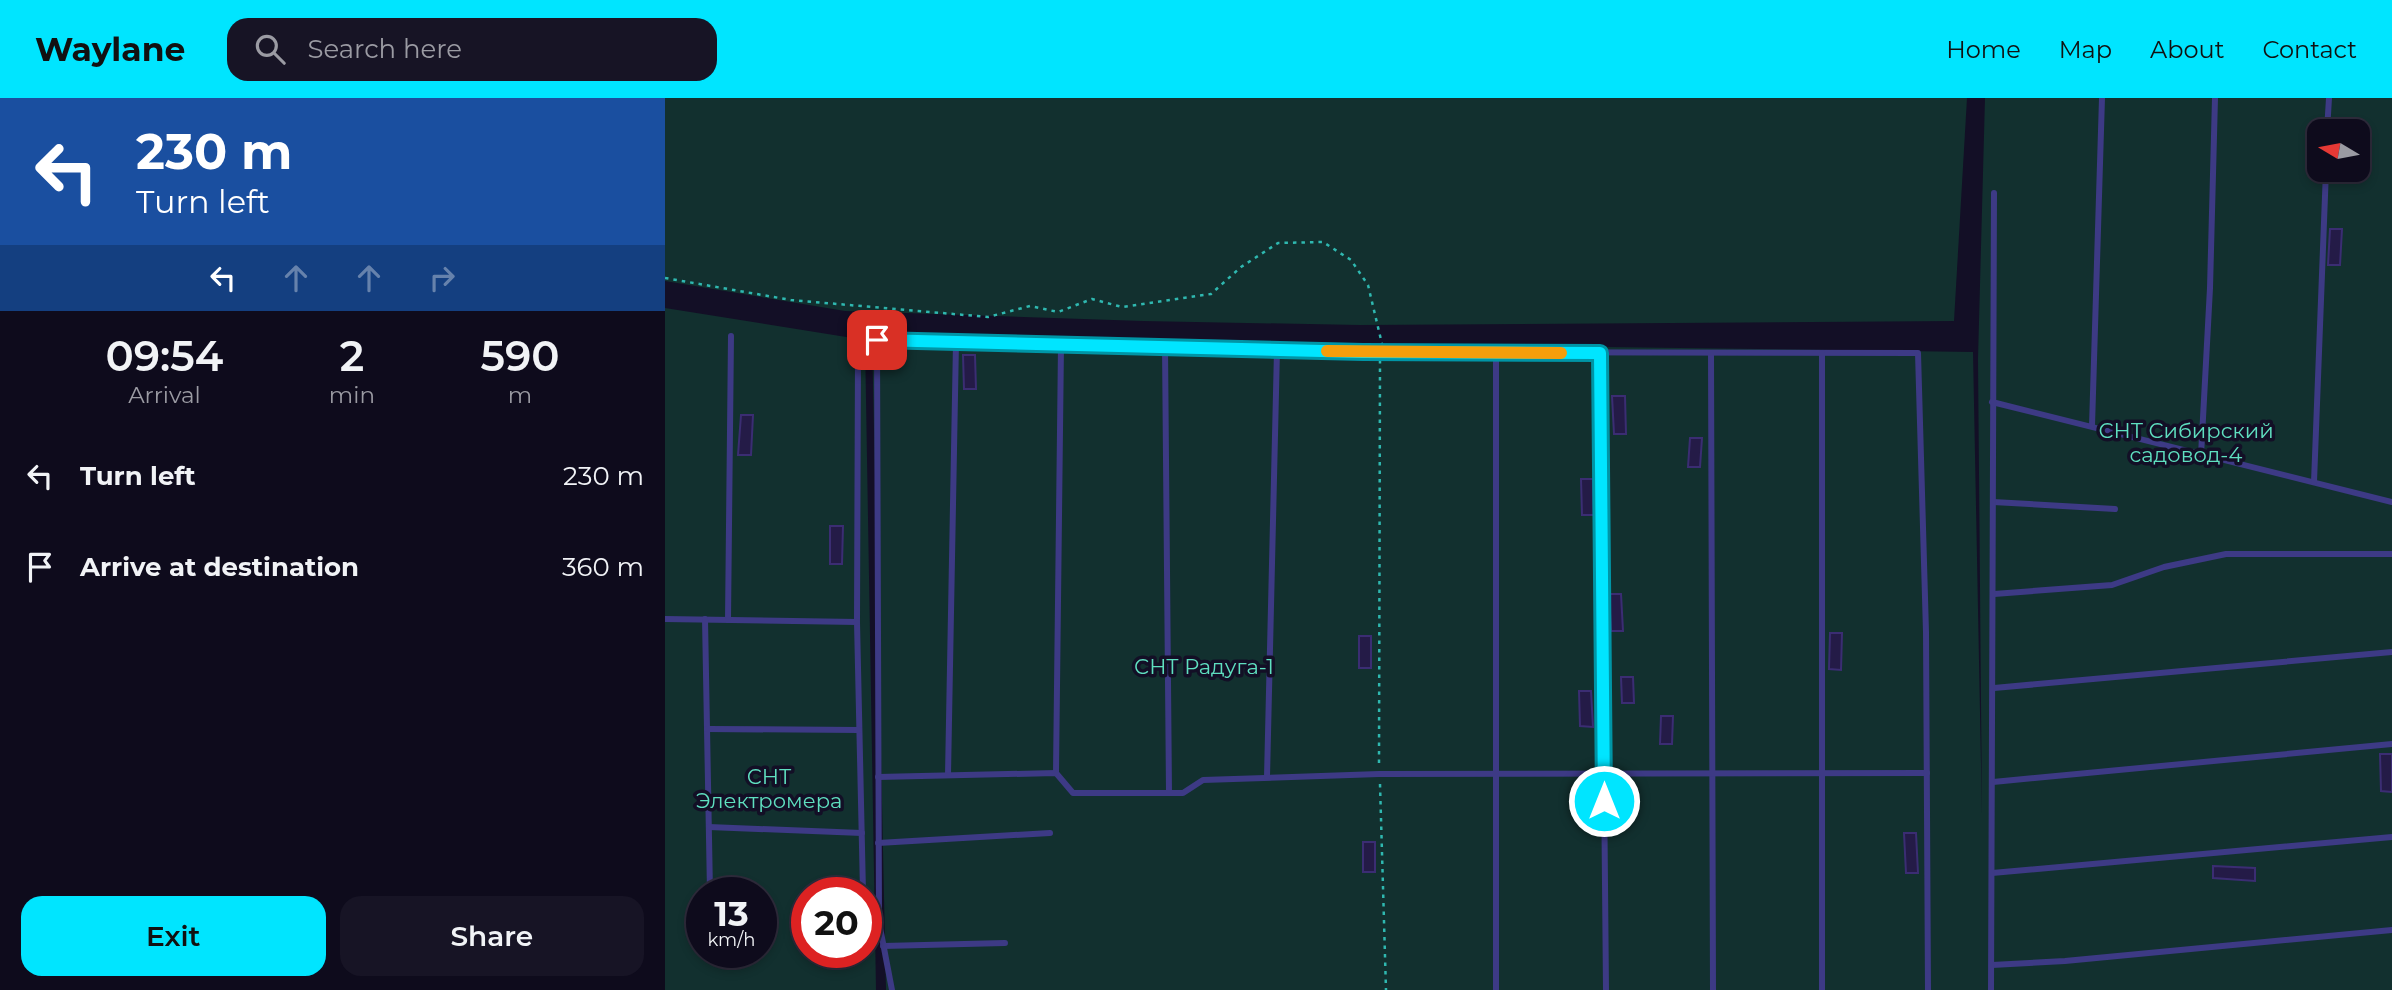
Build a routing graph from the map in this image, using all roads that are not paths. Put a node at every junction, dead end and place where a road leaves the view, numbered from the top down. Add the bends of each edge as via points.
1 (2102, 98) edge
2 (2215, 98) edge
3 (2329, 98) edge
4 (2328, 119) edge
5 (2326, 182) edge
6 (1994, 193) dead end
7 (731, 336) dead end
8 (956, 342) junction
9 (1061, 345) junction
10 (1165, 347) junction
11 (1277, 350) junction
12 (1496, 353) junction
13 (1600, 353) junction
14 (1711, 353) junction
15 (1822, 353) junction
16 (858, 356) dead end
17 (1992, 402) junction
18 (2092, 426) junction
19 (2201, 455) junction
20 (2314, 482) junction
21 (1993, 502) junction
22 (2392, 502) edge
23 (2115, 509) dead end
24 (2392, 554) edge
25 (1994, 594) junction
26 (665, 619) edge
27 (705, 619) junction
28 (728, 620) junction
29 (857, 622) junction
30 (2392, 652) edge
31 (1994, 688) junction
32 (707, 729) junction
33 (859, 730) junction
34 (2392, 744) edge
35 (1056, 773) junction
36 (1712, 773) junction
37 (1822, 773) junction
38 (1927, 773) junction
39 (1496, 774) junction
40 (1604, 774) junction
41 (948, 775) junction
42 (878, 777) junction
43 (1268, 777) junction
44 (1993, 782) junction
45 (1168, 793) junction
46 (709, 827) junction
47 (862, 833) junction
48 (1050, 833) dead end
49 (2392, 837) edge
50 (878, 843) junction
51 (1992, 873) junction
52 (710, 877) edge
53 (863, 877) edge
54 (2392, 930) edge
55 (1005, 943) dead end
56 (883, 946) junction
57 (1992, 965) junction
58 (892, 990) edge
59 (1496, 990) edge
60 (1606, 990) edge
61 (1713, 990) edge
62 (1822, 990) edge
63 (1928, 990) edge
64 (1991, 990) edge

1 - 18 lane
2 - 19 lane
3 - 4 lane
5 - 20 lane
6 - 17 lane
7 - 28 lane
8 - 9 lane
8 - 41 lane
8 - 42 lane via 877,340
9 - 10 lane
9 - 35 lane
10 - 11 lane
10 - 45 lane
11 - 12 lane
11 - 43 lane
12 - 13 lane
12 - 39 lane
13 - 14 lane
13 - 40 lane
14 - 15 lane
14 - 36 lane
15 - 37 lane
15 - 38 lane via 1918,353
16 - 29 lane
17 - 18 lane
17 - 21 lane
18 - 19 lane
19 - 20 lane
20 - 22 lane
21 - 23 lane
21 - 25 lane
24 - 25 lane via 2226,554 2164,567 2112,585
25 - 31 lane
26 - 27 lane
27 - 28 lane
27 - 32 lane
28 - 29 lane
29 - 33 lane
30 - 31 lane
31 - 44 lane
32 - 33 lane
32 - 46 lane
33 - 47 lane
34 - 44 lane
35 - 41 lane
35 - 45 lane via 1073,793
36 - 37 lane
36 - 40 lane
36 - 61 lane
37 - 38 lane
37 - 62 lane
38 - 63 lane
39 - 40 lane
39 - 43 lane
39 - 59 lane
40 - 60 lane
41 - 42 lane
42 - 50 lane
43 - 45 lane via 1203,780 1183,793
44 - 51 lane
46 - 47 lane
46 - 52 lane
47 - 53 lane
48 - 50 lane
49 - 51 lane
50 - 56 lane
51 - 57 lane
54 - 57 lane
55 - 56 lane
56 - 58 lane
57 - 64 lane

